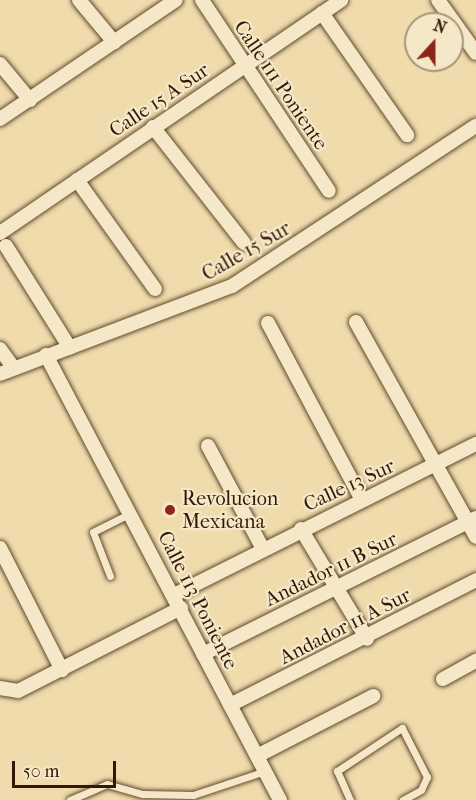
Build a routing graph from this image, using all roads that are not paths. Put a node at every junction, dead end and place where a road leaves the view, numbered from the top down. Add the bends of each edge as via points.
1 (79, 0) edge
2 (176, 0) edge
3 (202, 0) edge
4 (341, 0) edge
5 (438, 0) edge
6 (322, 14) junction
7 (114, 42) junction
8 (476, 53) edge
9 (0, 64) edge
10 (242, 67) junction
11 (30, 100) junction
12 (0, 119) edge
13 (476, 126) edge
14 (153, 127) junction
15 (407, 135) dead end
16 (77, 180) junction
17 (329, 191) dead end
18 (0, 233) edge
19 (244, 243) dead end
20 (6, 246) dead end
21 (155, 289) dead end
22 (356, 322) dead end
23 (268, 323) dead end
24 (70, 348) junction
25 (0, 349) edge
26 (46, 355) junction
27 (13, 367) junction
28 (0, 374) edge
29 (476, 444) edge
30 (208, 446) dead end
31 (437, 465) junction
32 (362, 500) junction
33 (131, 513) junction
34 (472, 520) edge
35 (301, 529) junction
36 (476, 537) edge
37 (0, 548) edge
38 (263, 549) junction
39 (110, 576) dead end
40 (476, 580) edge
41 (340, 588) junction
42 (174, 595) junction
43 (181, 608) junction
44 (367, 639) junction
45 (203, 654) junction
46 (476, 662) edge
47 (62, 670) junction
48 (443, 679) dead end
49 (0, 688) edge
50 (373, 696) dead end
51 (231, 705) junction
52 (257, 756) junction
53 (265, 771) junction
54 (70, 800) edge
55 (280, 800) edge
56 (350, 800) edge
57 (403, 800) edge

1 - 7 street
2 - 7 street
3 - 10 street, Calle 111 Poniente
4 - 6 street, Calle 15 A Sur
5 - 8 street
6 - 10 street, Calle 15 A Sur
6 - 15 street
7 - 11 street
9 - 11 street
10 - 14 street, Calle 15 A Sur
10 - 17 street, Calle 111 Poniente
11 - 12 street
13 - 24 street, Calle 15 Sur via 232,286
14 - 16 street, Calle 15 A Sur
14 - 19 street
16 - 18 street, Calle 15 A Sur
16 - 21 street
20 - 24 street
22 - 31 street
23 - 32 street
24 - 26 street, Calle 15 Sur
25 - 27 street
26 - 27 street, Calle 15 Sur
26 - 33 street, Calle 113 Poniente
27 - 28 street, Calle 15 Sur
29 - 31 street, Calle 13 Sur
30 - 38 street
31 - 32 street, Calle 13 Sur
31 - 34 street
32 - 35 street, Calle 13 Sur
33 - 39 lane via 93,532
33 - 42 street, Calle 113 Poniente
34 - 36 street
34 - 41 street, Andador 11 B Sur
35 - 38 street, Calle 13 Sur
35 - 41 street
37 - 47 street
38 - 42 street, Calle 13 Sur
40 - 44 street, Andador 11 A Sur
41 - 44 street
41 - 45 street, Andador 11 B Sur
42 - 43 street, Calle 113 Poniente
43 - 45 street, Calle 113 Poniente
43 - 47 street
44 - 51 street, Andador 11 A Sur
45 - 51 street, Calle 113 Poniente
46 - 48 street
47 - 49 street via 18,691
50 - 52 street
51 - 52 street, Calle 113 Poniente
52 - 53 street, Calle 113 Poniente
53 - 54 lane via 193,795 143,794 106,784
53 - 55 street, Calle 113 Poniente
56 - 57 lane via 337,771 402,728 427,777 421,790

